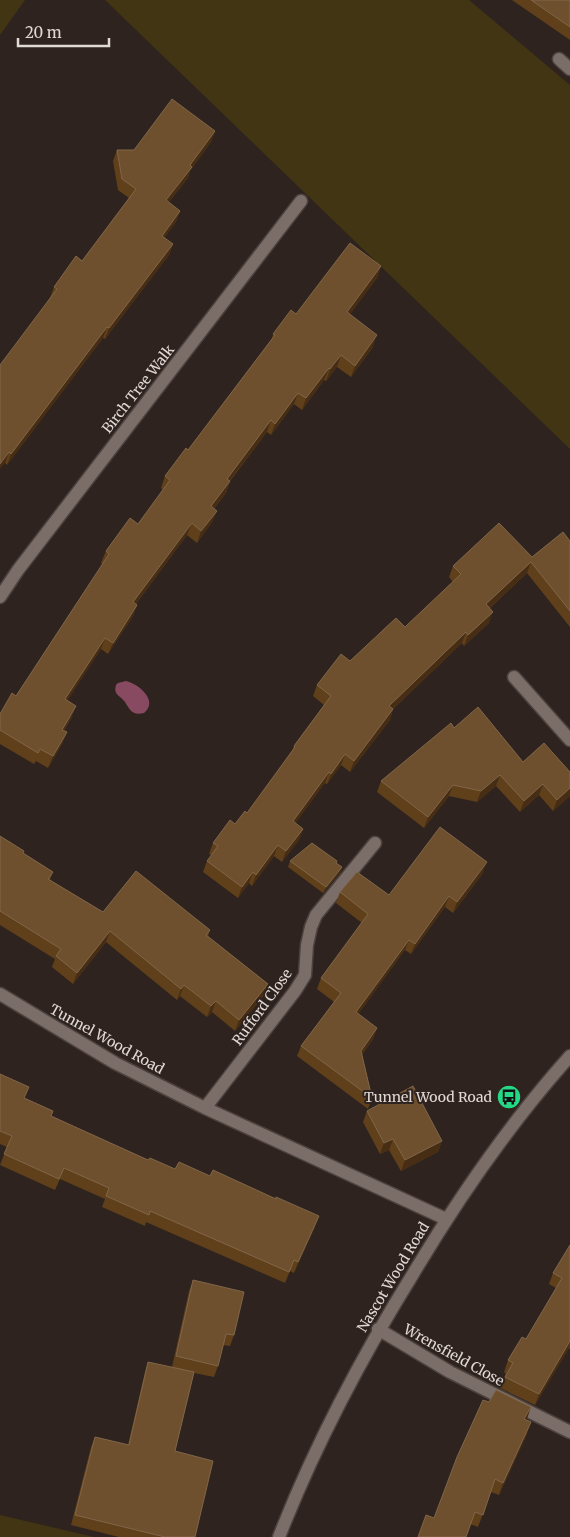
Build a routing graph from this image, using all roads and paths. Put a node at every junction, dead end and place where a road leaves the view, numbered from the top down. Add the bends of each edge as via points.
1 (559, 59) dead end
2 (570, 69) edge
3 (302, 201) dead end
4 (0, 597) edge
5 (514, 677) dead end
6 (570, 740) edge
7 (375, 843) dead end
8 (0, 994) edge
9 (570, 1056) edge
10 (205, 1108) junction
11 (446, 1219) junction
12 (378, 1330) junction
13 (570, 1432) edge
14 (279, 1537) edge

1 - 2 street
3 - 4 street, Birch Tree Walk
5 - 6 street
7 - 10 street, Rufford Close via 316,915 307,945 305,975 300,983
8 - 10 street, Tunnel Wood Road via 115,1063
9 - 11 street, Nascot Wood Road via 487,1159
10 - 11 street, Tunnel Wood Road
11 - 12 street, Nascot Wood Road
12 - 13 street, Wrensfield Close via 450,1372
12 - 14 street, Nascot Wood Road via 336,1407

